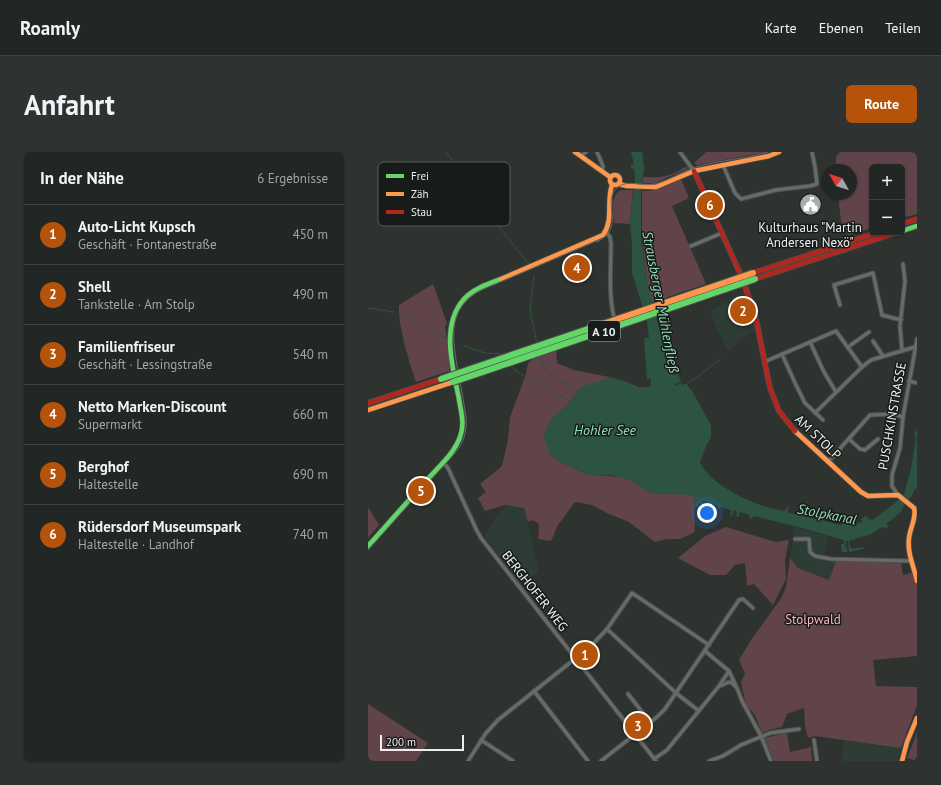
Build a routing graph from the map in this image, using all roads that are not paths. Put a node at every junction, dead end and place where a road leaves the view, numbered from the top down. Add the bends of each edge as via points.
1 (575, 152) edge
2 (597, 152) edge
3 (680, 152) edge
4 (779, 152) edge
5 (812, 152) edge
6 (584, 154) edge
7 (723, 165) junction
8 (602, 171) junction
9 (694, 171) junction
10 (610, 177) junction
11 (616, 184) junction
12 (917, 219) edge
13 (905, 223) edge
14 (917, 226) edge
15 (905, 230) edge
16 (606, 232) junction
17 (722, 233) junction
18 (869, 235) edge
19 (885, 236) edge
20 (691, 246) dead end
21 (903, 264) dead end
22 (754, 276) junction
23 (840, 305) dead end
24 (900, 320) junction
25 (618, 331) dead end
26 (869, 332) dead end
27 (917, 339) edge
28 (873, 341) dead end
29 (810, 342) junction
30 (916, 347) junction
31 (848, 348) junction
32 (902, 351) junction
33 (782, 354) junction
34 (883, 356) junction
35 (764, 362) junction
36 (862, 367) junction
37 (909, 381) junction
38 (917, 383) edge
39 (836, 392) junction
40 (368, 403) edge
41 (368, 410) edge
42 (815, 413) junction
43 (903, 417) junction
44 (823, 420) dead end
45 (849, 439) junction
46 (878, 439) dead end
47 (443, 462) junction
48 (828, 462) junction
49 (899, 496) junction
50 (916, 512) edge
51 (795, 539) dead end
52 (368, 546) edge
53 (912, 561) junction
54 (917, 581) edge
55 (753, 608) dead end
56 (607, 629) junction
57 (709, 645) junction
58 (705, 651) junction
59 (576, 659) junction
60 (729, 671) junction
61 (720, 686) junction
62 (737, 688) junction
63 (534, 691) junction
64 (676, 693) junction
65 (628, 694) dead end
66 (699, 711) junction
67 (917, 718) edge
68 (650, 722) junction
69 (799, 730) dead end
70 (635, 734) junction
71 (761, 736) junction
72 (481, 740) junction
73 (814, 740) dead end
74 (655, 760) edge
75 (716, 760) edge
76 (468, 761) edge
77 (513, 761) edge
78 (588, 761) edge
79 (601, 761) edge
80 (709, 761) edge
81 (771, 761) edge
82 (817, 761) edge
83 (902, 761) edge

1 - 6 main road
2 - 8 street via 603,166
3 - 9 street
4 - 7 main road
5 - 7 street via 817,184 776,190 741,199 737,196
6 - 8 main road
7 - 9 main road
8 - 10 main road
9 - 11 main road via 656,187
9 - 17 main road, AM STOLP
10 - 11 main road via 610,182
10 - 11 main road via 618,176 620,180
11 - 16 main road via 609,199 610,224
12 - 13 main road
14 - 15 main road
16 - 25 street via 611,244 613,314
16 - 47 main road via 585,244 477,289 459,305 452,321 450,338 463,426 457,445
17 - 20 street
17 - 35 main road, AM STOLP via 743,280 756,319
18 - 22 main road, A 10
19 - 22 main road, A 10
21 - 24 street via 905,281
22 - 40 main road, A 10, bridge
22 - 41 main road, A 10, bridge
23 - 24 street via 834,285 873,273 882,315
24 - 32 street
26 - 31 street
27 - 30 street, PUSCHKINSTRASSE
28 - 34 street
29 - 31 street via 836,331
29 - 33 street
29 - 39 street
30 - 32 street
30 - 37 street, PUSCHKINSTRASSE
31 - 36 street
32 - 34 street
33 - 35 street
33 - 42 street via 805,403
34 - 36 street via 871,360
35 - 48 main road, AM STOLP via 779,411 793,430
36 - 39 street
37 - 38 street
37 - 43 street, PUSCHKINSTRASSE
39 - 42 street
42 - 44 street
43 - 45 street via 892,414 870,415
43 - 49 street, PUSCHKINSTRASSE via 900,448 891,483
45 - 46 street via 860,449 865,450
45 - 48 street
47 - 52 main road
47 - 59 street, BERGHOFER WEG via 481,538
48 - 49 main road, AM STOLP via 864,494 876,497
49 - 50 main road
50 - 53 main road via 909,543
51 - 53 street via 809,539 810,552 815,556 830,559
53 - 54 main road
55 - 57 street via 744,599 739,600
56 - 57 street via 632,593
56 - 59 street
56 - 64 street
57 - 58 street
58 - 60 street
58 - 64 street
59 - 63 street
59 - 70 street, BERGHOFER WEG
60 - 61 street
60 - 62 street
61 - 62 street via 729,682
61 - 66 street
62 - 71 street
63 - 72 street via 498,720
63 - 78 street
64 - 66 street
64 - 68 street via 665,709
65 - 68 street
66 - 74 street via 667,750
67 - 83 main road
68 - 70 street
69 - 71 street
70 - 74 street, BERGHOFER WEG
70 - 79 street
71 - 75 street
71 - 81 street
72 - 76 street
72 - 77 street
73 - 82 street
75 - 80 street

